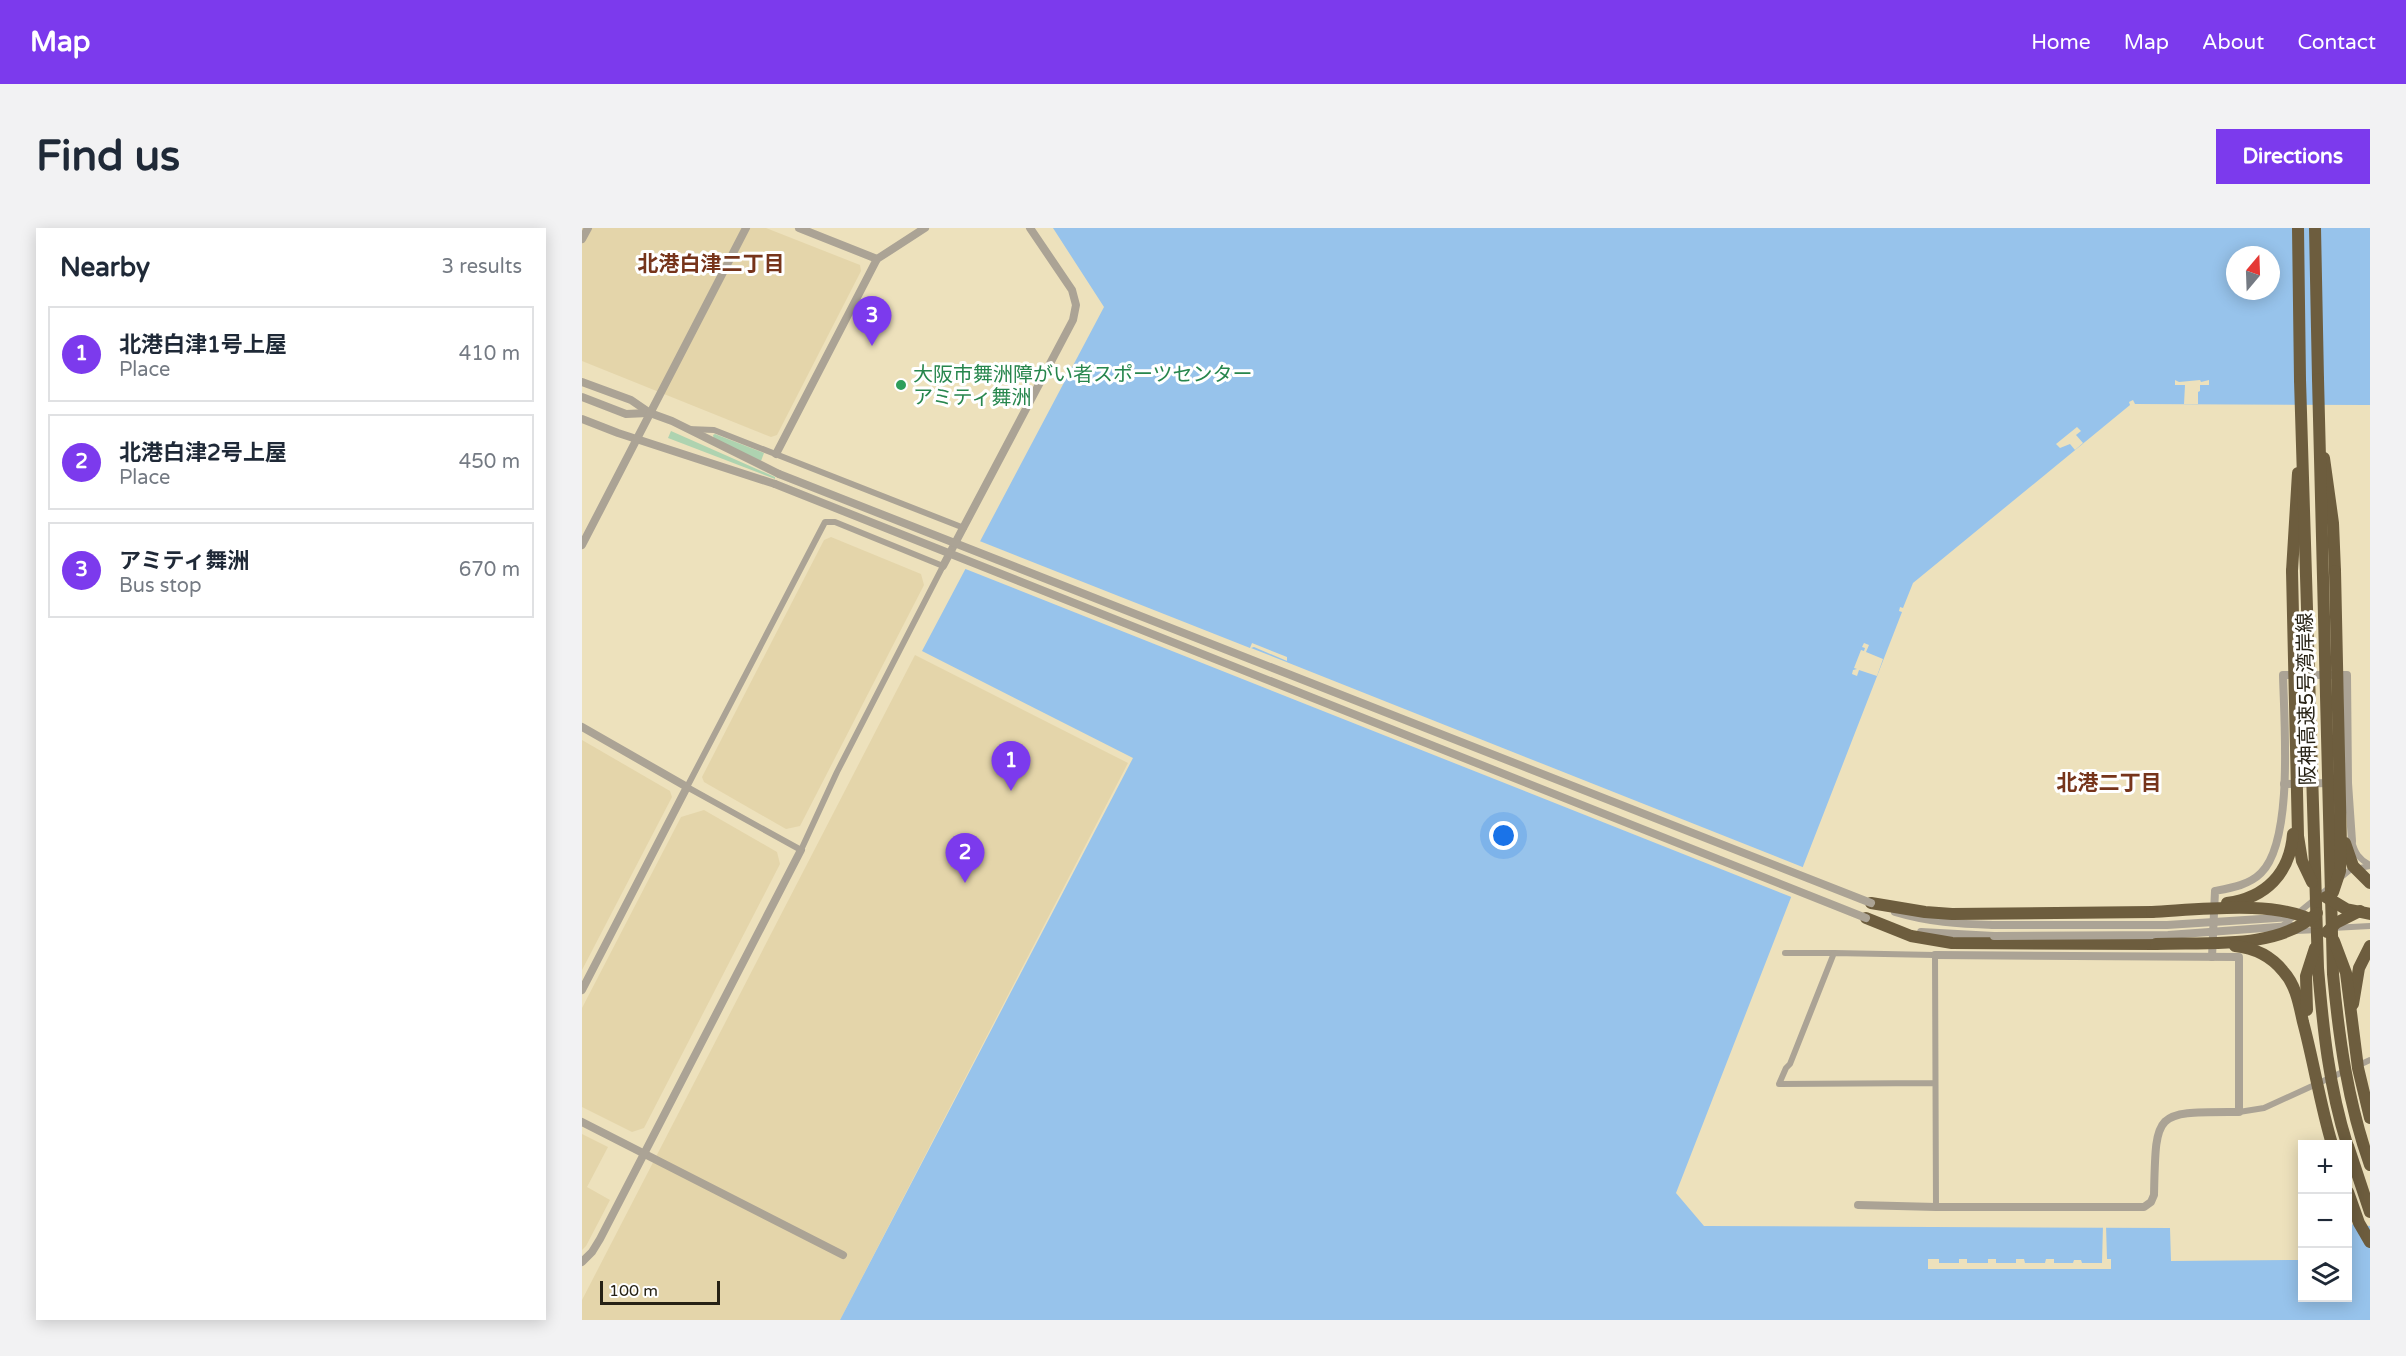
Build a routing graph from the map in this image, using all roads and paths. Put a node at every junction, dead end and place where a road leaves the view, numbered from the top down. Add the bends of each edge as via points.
1 (588, 228) edge
2 (746, 228) edge
3 (799, 228) edge
4 (925, 228) edge
5 (1030, 228) edge
6 (2298, 228) edge
7 (2315, 228) edge
8 (582, 239) edge
9 (877, 259) junction
10 (582, 382) edge
11 (582, 397) edge
12 (650, 413) junction
13 (582, 419) edge
14 (688, 429) junction
15 (2320, 433) junction
16 (2301, 434) junction
17 (637, 439) junction
18 (776, 454) junction
19 (964, 528) junction
20 (582, 545) edge
21 (943, 566) junction
22 (582, 727) edge
23 (2296, 761) junction
24 (2349, 783) junction
25 (2284, 784) junction
26 (687, 787) junction
27 (2340, 797) junction
28 (2352, 841) junction
29 (801, 850) junction
30 (2370, 865) edge
31 (2370, 883) edge
32 (2334, 884) junction
33 (1871, 903) junction
34 (2370, 908) edge
35 (2303, 909) junction
36 (2152, 912) junction
37 (1866, 918) junction
38 (2368, 919) edge
39 (2320, 929) junction
40 (2275, 933) junction
41 (2156, 944) junction
42 (2370, 946) edge
43 (1785, 953) dead end
44 (1834, 954) junction
45 (1935, 956) junction
46 (2212, 957) junction
47 (2239, 957) junction
48 (582, 990) edge
49 (2354, 1041) junction
50 (2313, 1059) junction
51 (2370, 1060) edge
52 (1935, 1083) junction
53 (2239, 1113) junction
54 (2370, 1118) edge
55 (582, 1122) edge
56 (2331, 1140) edge
57 (2346, 1140) edge
58 (644, 1154) junction
59 (2352, 1160) edge
60 (2370, 1165) edge
61 (2349, 1194) edge
62 (1858, 1205) dead end
63 (1936, 1207) junction
64 (2370, 1212) edge
65 (2370, 1242) edge
66 (843, 1255) dead end
67 (582, 1262) edge

1 - 8 street
2 - 12 street
3 - 9 street
4 - 9 street
5 - 19 street via 1071,290 1076,305 1072,320
6 - 16 highway, 阪神高速5号湾岸線, bridge
7 - 15 highway, 阪神高速5号湾岸線, bridge
9 - 18 street
10 - 12 street via 630,400
11 - 12 street via 626,414
12 - 14 street
12 - 17 street
13 - 17 street
14 - 18 street via 714,430
14 - 33 street, bridge via 779,474
15 - 27 highway, bridge via 2333,523
15 - 60 highway, 阪神高速5号湾岸線, bridge via 2333,974 2343,1058
16 - 23 highway, bridge via 2292,571
16 - 57 highway, 阪神高速5号湾岸線, bridge via 2318,968 2329,1070
17 - 20 street
17 - 37 street, bridge via 775,484
18 - 19 street
19 - 21 street
21 - 26 street via 835,522 825,522
21 - 29 street
22 - 26 street
23 - 36 highway, bridge via 2292,845 2275,882 2244,900
23 - 38 highway, bridge via 2298,836 2306,871 2320,891 2336,904
24 - 25 street
24 - 25 street via 2347,675 2283,675
24 - 28 street
25 - 46 street via 2280,836 2270,862 2246,884 2215,891
26 - 29 street
26 - 48 street
27 - 31 highway, bridge via 2348,857
27 - 41 highway, bridge via 2337,883 2328,901 2310,921 2271,938
28 - 30 street via 2355,852
28 - 32 street
29 - 58 street
30 - 32 street via 2350,870
32 - 35 street
33 - 34 street, bridge via 1919,919 1993,925 2167,925
33 - 36 highway via 1952,914
34 - 50 highway, bridge via 2328,930 2309,964 2305,990
35 - 39 street via 2302,919 2308,926
35 - 40 street
36 - 49 highway, bridge via 2269,909 2290,911 2312,920 2328,933 2343,961
37 - 38 street, bridge via 1917,932 1969,936 2218,933
37 - 41 highway via 1911,936 1952,943
38 - 39 street
39 - 40 street
40 - 47 street
41 - 50 highway, bridge via 2245,947 2274,962 2295,991
42 - 49 highway, bridge via 2355,980
43 - 44 street
44 - 45 street
44 - 52 street via 1779,1084
45 - 46 street
45 - 52 street
46 - 47 street
47 - 53 street
49 - 54 highway, bridge
50 - 56 highway, bridge
51 - 53 street via 2264,1108
52 - 63 street
53 - 63 street via 2184,1113 2166,1120 2155,1143 2154,1195 2144,1207
55 - 58 street
58 - 66 street
58 - 67 street via 600,1239
59 - 64 highway, 阪神高速5号湾岸線
61 - 65 highway
62 - 63 street

